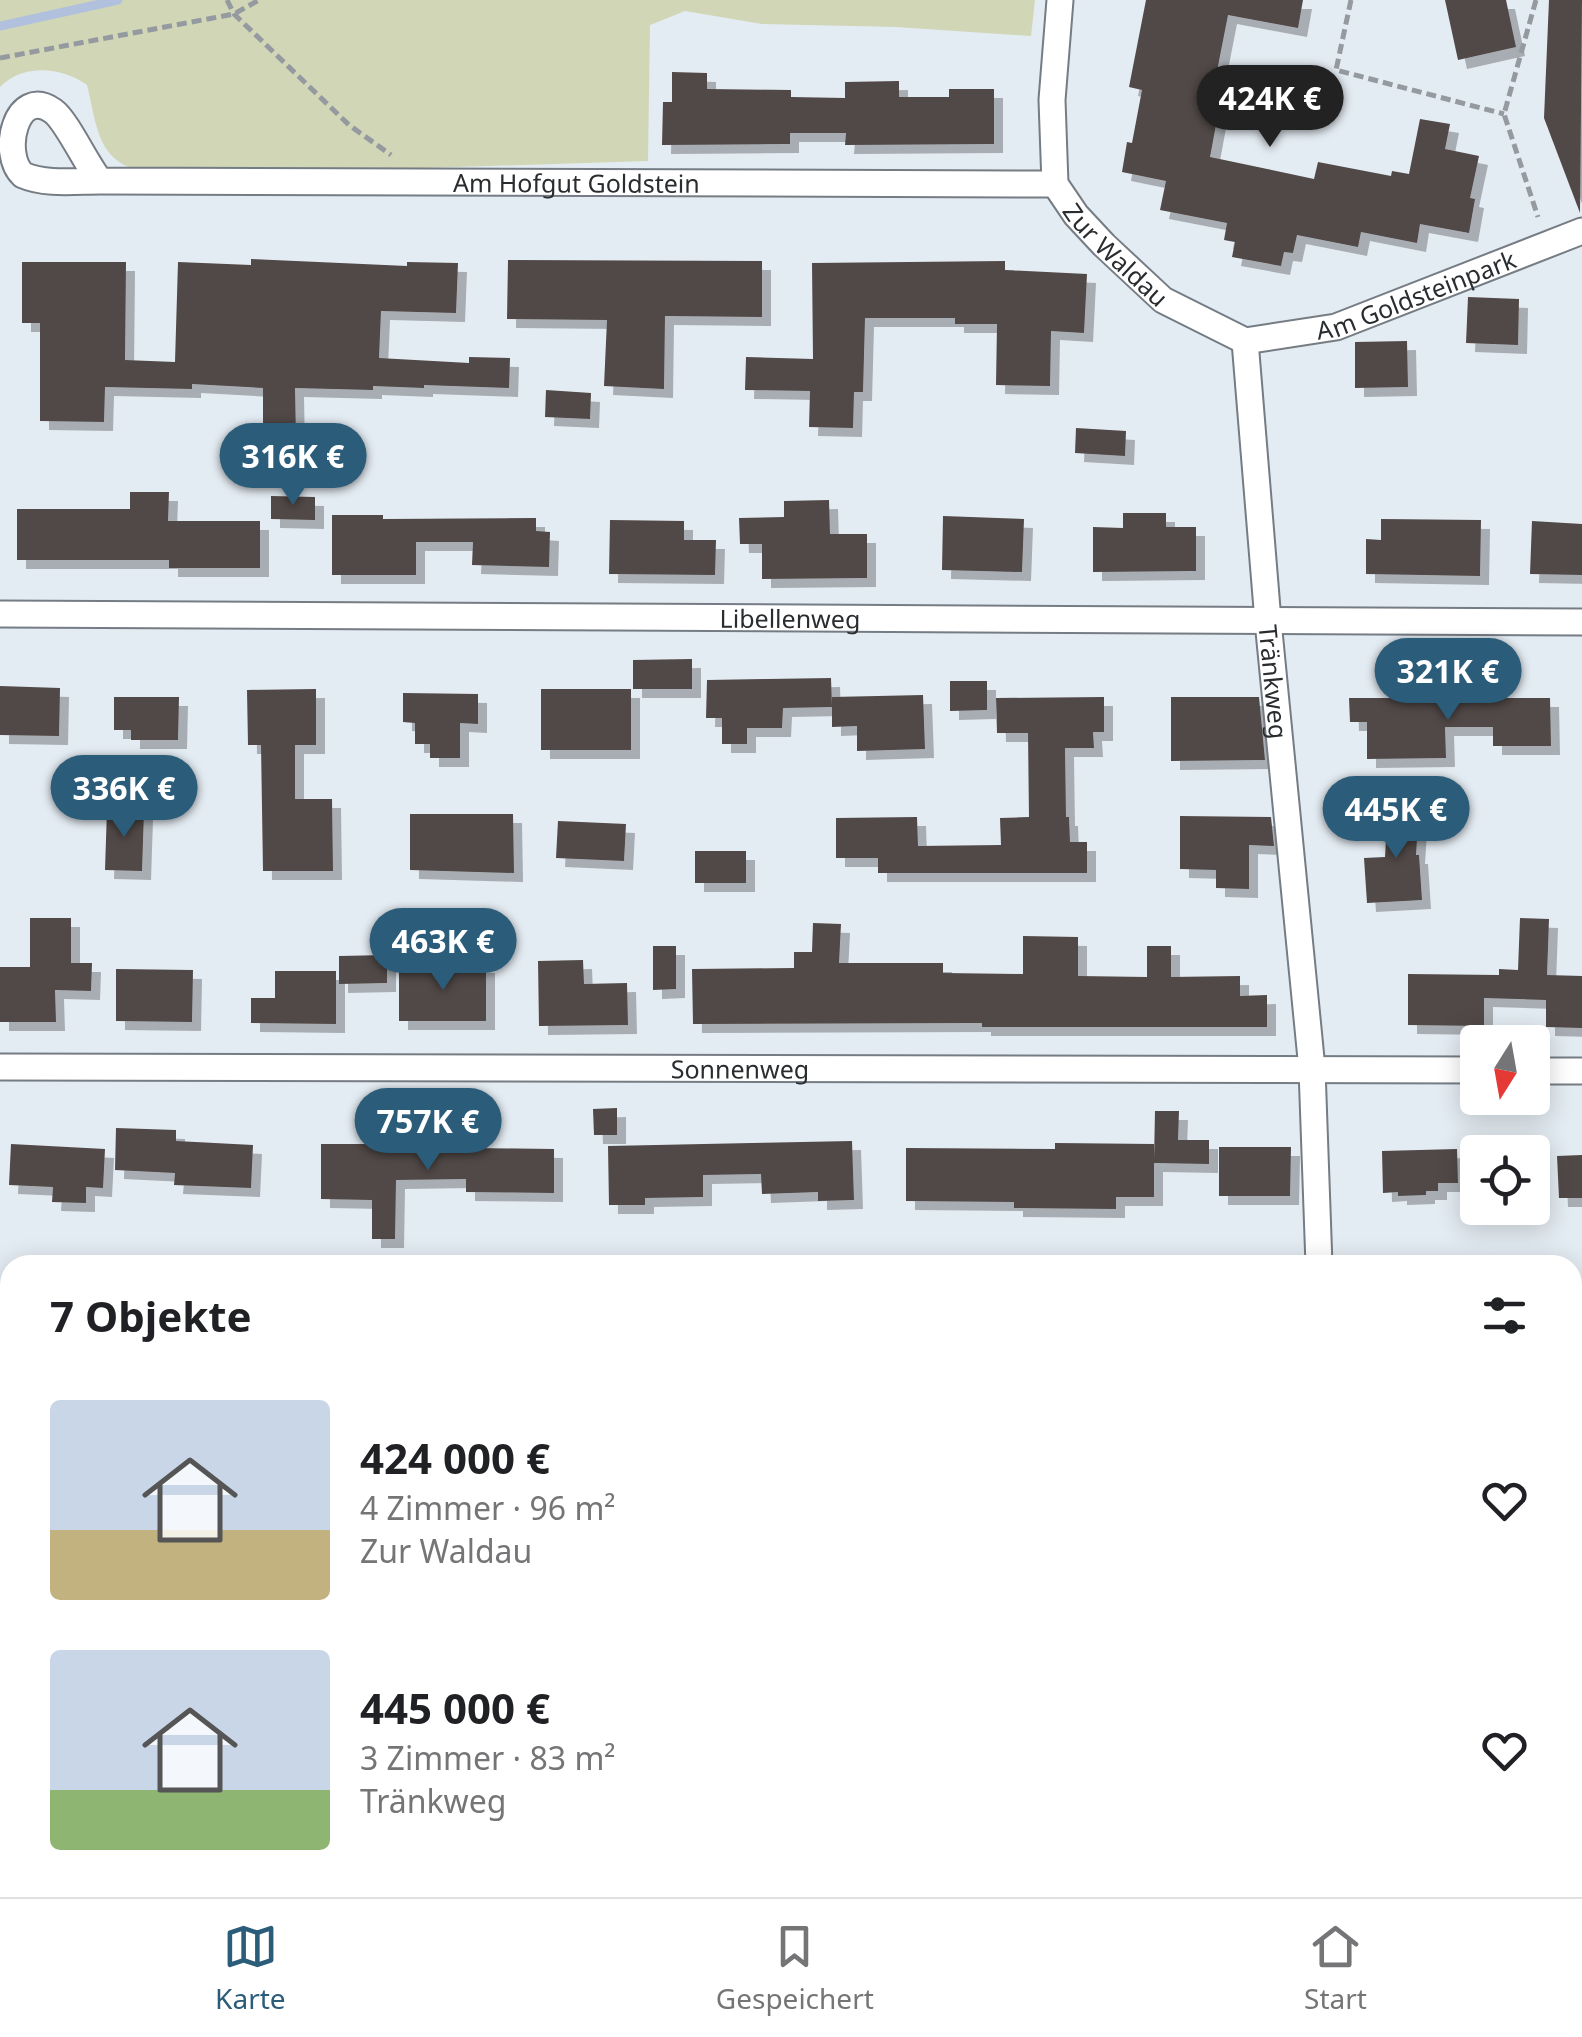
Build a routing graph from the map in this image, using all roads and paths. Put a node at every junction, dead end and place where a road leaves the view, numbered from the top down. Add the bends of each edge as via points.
1 (227, 0) edge
2 (259, 0) edge
3 (1060, 0) edge
4 (1351, 0) edge
5 (1536, 0) edge
6 (234, 14) junction
7 (0, 58) edge
8 (1504, 114) junction
9 (100, 181) dead end
10 (428, 182) junction
11 (1055, 184) junction
12 (1582, 231) edge
13 (1546, 244) junction
14 (1245, 341) junction
15 (0, 614) edge
16 (1268, 621) junction
17 (1582, 622) edge
18 (0, 1067) edge
19 (1312, 1069) junction
20 (1460, 1070) edge
21 (1550, 1071) edge
22 (1582, 1071) edge
23 (1319, 1255) edge

1 - 6 path
2 - 6 path
3 - 11 street, Zur Waldau via 1052,100
4 - 8 path via 1336,70
5 - 8 path
6 - 7 path
6 - 10 path via 349,125
8 - 13 path
9 - 10 street, Am Hofgut Goldstein
10 - 11 street, Am Hofgut Goldstein
11 - 14 street, Zur Waldau via 1104,245 1164,300
12 - 13 street, Am Goldsteinpark
13 - 14 street, Am Goldsteinpark via 1336,327
14 - 16 street, Tränkweg
15 - 16 street, Libellenweg
16 - 17 street, Libellenweg
16 - 19 street, Tränkweg
18 - 19 street, Sonnenweg
19 - 20 street, Sonnenweg
19 - 23 street, Tränkweg
21 - 22 street

